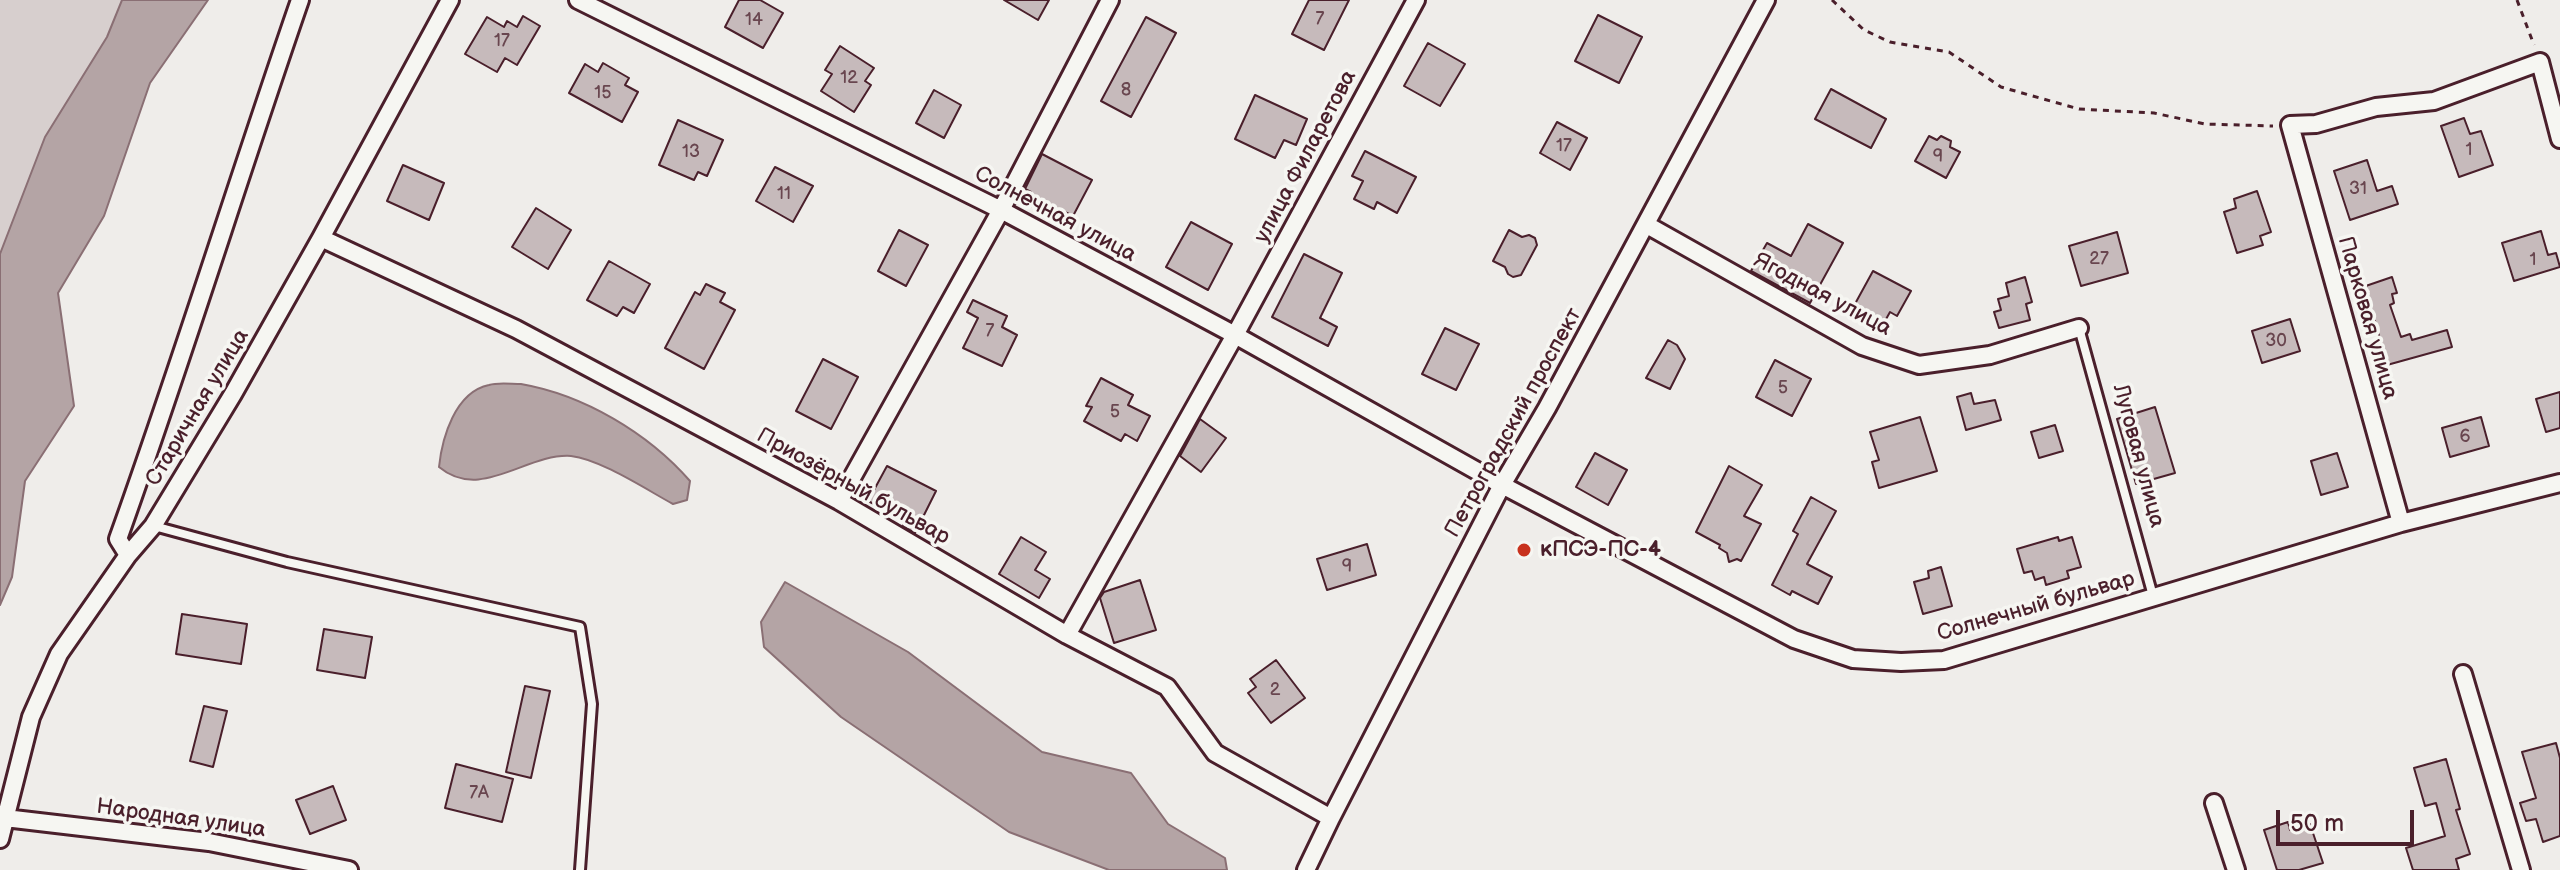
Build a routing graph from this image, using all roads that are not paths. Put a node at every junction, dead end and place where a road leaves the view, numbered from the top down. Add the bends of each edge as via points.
1 (300, 0) edge
2 (450, 0) edge
3 (578, 0) edge
4 (1110, 0) edge
5 (1416, 0) edge
6 (1766, 0) edge
7 (2560, 139) edge
8 (1001, 210) junction
9 (1647, 225) junction
10 (321, 238) junction
11 (2079, 328) joint
12 (1235, 335) junction
13 (2560, 483) edge
14 (1502, 485) junction
15 (839, 501) junction
16 (2401, 523) junction
17 (153, 526) junction
18 (128, 555) junction
19 (2153, 596) junction
20 (1067, 635) junction
21 (2463, 674) dead end
22 (2214, 803) dead end
23 (5, 818) junction
24 (1331, 818) junction
25 (0, 839) edge
26 (349, 870) edge
27 (580, 870) edge
28 (1306, 870) edge
29 (2236, 870) edge
30 (2521, 870) edge

1 - 18 street via 118,539
2 - 10 street, Старичная улица
3 - 8 street, Солнечная улица
4 - 8 street
5 - 12 street, улица Филаретова
6 - 9 street, Петроградский проспект
7 - 16 street, Парковая улица via 2540,62 2434,101 2290,125
8 - 12 street, Солнечная улица
8 - 15 street
9 - 11 street, Ягодная улица via 1862,346 1919,365 1990,355
9 - 14 street, Петроградский проспект
10 - 15 street, Приозёрный бульвар via 516,329
10 - 17 street, Старичная улица
11 - 19 lane, Луговая улица
12 - 14 street, Солнечная улица
12 - 20 street, улица Филаретова
13 - 16 street, Солнечный бульвар
14 - 19 street, Солнечный бульвар via 1794,639 1853,659 1944,660
14 - 24 street, Петроградский проспект
15 - 20 street, Приозёрный бульвар
16 - 19 street, Солнечный бульвар
17 - 18 street, Старичная улица
17 - 27 lane via 287,562 580,627 592,704
18 - 23 street, Старичная улица via 59,654 31,717
20 - 24 street, Приозёрный бульвар via 1167,687 1215,753
21 - 30 street
22 - 29 street
23 - 25 street, Старичная улица
23 - 26 street, Народная улица via 209,842
24 - 28 street, Петроградский проспект

